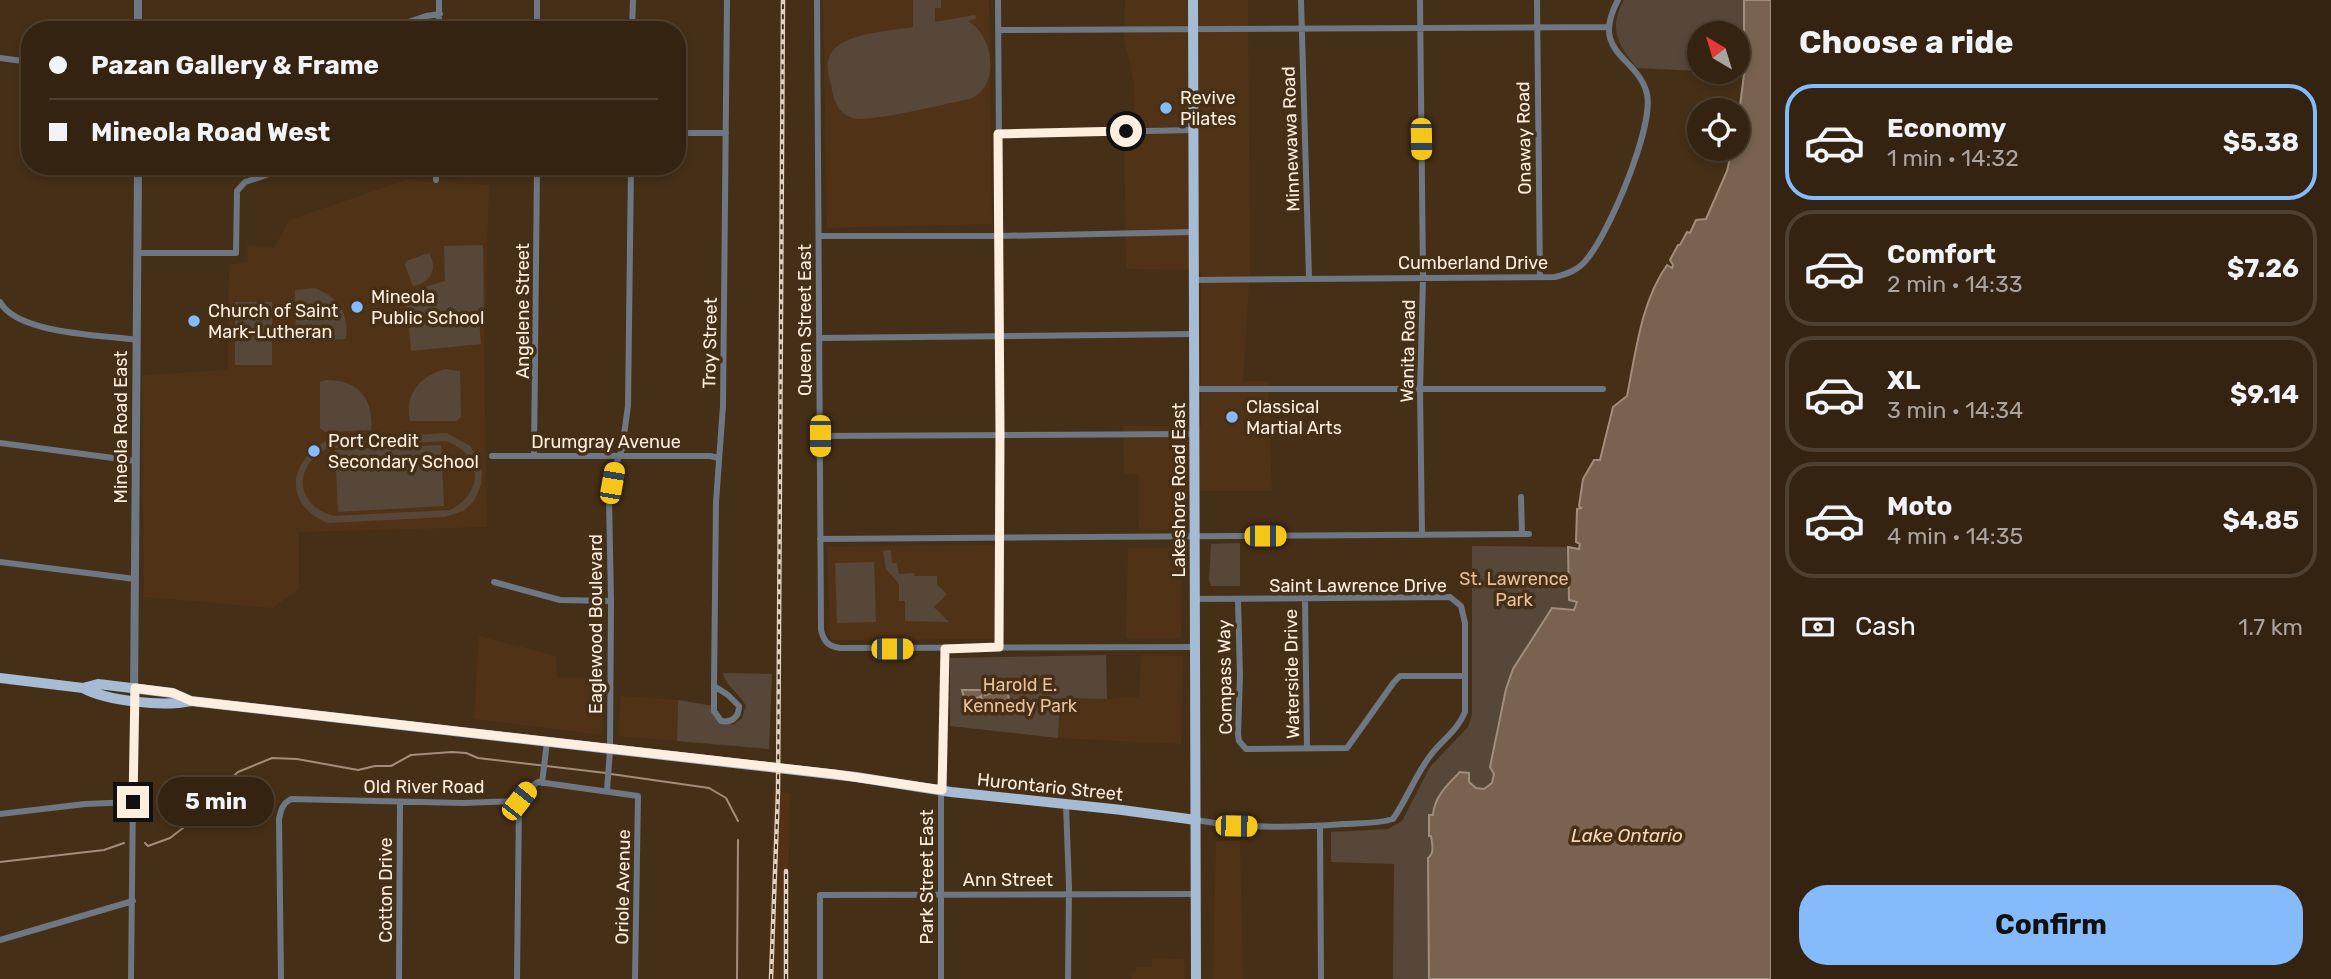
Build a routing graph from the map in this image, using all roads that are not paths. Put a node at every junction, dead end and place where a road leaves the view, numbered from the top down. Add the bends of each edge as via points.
1 (138, 0) edge
2 (439, 0) edge
3 (537, 0) edge
4 (633, 0) edge
5 (727, 0) edge
6 (817, 0) edge
7 (998, 0) edge
8 (1193, 0) edge
9 (1301, 0) edge
10 (1420, 0) edge
11 (1537, 0) edge
12 (1618, 0) edge
13 (440, 14) junction
14 (138, 21) edge
15 (411, 21) edge
16 (440, 21) edge
17 (537, 21) edge
18 (632, 21) edge
19 (1537, 27) junction
20 (1608, 27) junction
21 (1193, 29) junction
22 (1420, 29) junction
23 (998, 30) junction
24 (1302, 30) junction
25 (0, 58) edge
26 (21, 61) edge
27 (1194, 130) junction
28 (686, 133) edge
29 (726, 133) junction
30 (998, 134) junction
31 (138, 175) edge
32 (266, 175) edge
33 (436, 175) edge
34 (537, 175) edge
35 (631, 175) edge
36 (436, 180) dead end
37 (1194, 232) junction
38 (819, 236) junction
39 (998, 236) junction
40 (137, 253) junction
41 (1539, 276) junction
42 (1423, 277) junction
43 (1309, 278) junction
44 (1194, 280) junction
45 (0, 302) edge
46 (1194, 334) junction
47 (820, 338) junction
48 (1000, 338) junction
49 (137, 340) junction
50 (1195, 389) junction
51 (1420, 390) junction
52 (1603, 390) dead end
53 (1195, 435) junction
54 (820, 436) junction
55 (1000, 437) junction
56 (0, 443) edge
57 (492, 456) dead end
58 (534, 456) junction
59 (619, 457) junction
60 (719, 458) junction
61 (136, 461) junction
62 (1521, 498) dead end
63 (1422, 535) junction
64 (1195, 536) junction
65 (999, 538) junction
66 (820, 539) junction
67 (0, 562) edge
68 (135, 579) junction
69 (494, 582) dead end
70 (1195, 598) junction
71 (1305, 598) junction
72 (1238, 600) junction
73 (611, 601) junction
74 (999, 647) junction
75 (1196, 647) junction
76 (945, 649) junction
77 (1464, 676) junction
78 (0, 678) edge
79 (714, 686) junction
80 (83, 688) junction
81 (135, 688) junction
82 (134, 700) junction
83 (191, 701) junction
84 (547, 742) junction
85 (1307, 748) junction
86 (610, 750) junction
87 (542, 783) junction
88 (607, 790) junction
89 (942, 790) junction
90 (519, 801) junction
91 (133, 802) junction
92 (400, 802) junction
93 (1066, 804) junction
94 (0, 814) edge
95 (1196, 820) junction
96 (1320, 826) junction
97 (940, 894) junction
98 (1069, 894) junction
99 (1196, 894) junction
100 (133, 901) junction
101 (0, 940) edge
102 (131, 979) edge
103 (281, 979) edge
104 (399, 979) edge
105 (517, 979) edge
106 (635, 979) edge
107 (820, 979) edge
108 (941, 979) edge
109 (1068, 979) edge
110 (1196, 979) edge
111 (1321, 979) edge

1 - 14 street
2 - 13 street
3 - 17 street
4 - 18 street
5 - 29 street, Troy Street
6 - 38 street, Queen Street East
7 - 23 street
8 - 21 main road, Lakeshore Road East
9 - 24 street, Minnewawa Road
10 - 22 street, Wanita Road
11 - 19 street, Onaway Road
12 - 20 street
13 - 15 street
13 - 16 street
19 - 20 street
19 - 22 street
19 - 41 street, Onaway Road
20 - 41 street, Cumberland Drive via 1618,53 1647,94 1634,162 1587,260 1567,274
21 - 23 street
21 - 24 street
21 - 27 main road, Lakeshore Road East
22 - 24 street
22 - 42 street, Wanita Road
23 - 30 street
24 - 43 street, Minnewawa Road
25 - 26 street
27 - 30 street
27 - 37 main road, Lakeshore Road East
28 - 29 street
29 - 60 street, Troy Street
30 - 39 street
31 - 40 street, Mineola Road East
32 - 40 street via 245,182 237,191 236,253
33 - 36 street
34 - 58 street, Angelene Street
35 - 59 street, Eaglewood Boulevard via 628,407
37 - 39 street
37 - 44 main road, Lakeshore Road East
38 - 39 street
38 - 47 street, Queen Street East
39 - 48 street
40 - 49 street, Mineola Road East
41 - 42 street, Cumberland Drive
42 - 43 street, Cumberland Drive
42 - 51 street, Wanita Road
43 - 44 street, Cumberland Drive
44 - 46 main road, Lakeshore Road East
45 - 49 street via 15,318 38,327
46 - 48 street
46 - 50 main road, Lakeshore Road East
47 - 48 street
47 - 54 street, Queen Street East
48 - 55 street
49 - 61 street, Mineola Road East
50 - 51 street
50 - 53 main road, Lakeshore Road East
51 - 52 street
51 - 63 street, Wanita Road
53 - 55 street
53 - 64 main road, Lakeshore Road East
54 - 55 street
54 - 66 street, Queen Street East
55 - 65 street
56 - 61 street
57 - 58 street, Drumgray Avenue
58 - 59 street, Drumgray Avenue
59 - 60 street, Drumgray Avenue
59 - 73 street, Eaglewood Boulevard via 609,498
60 - 79 street, Troy Street
61 - 68 street, Mineola Road East
62 - 63 street via 1525,534
63 - 64 street
64 - 65 street
64 - 70 main road, Lakeshore Road East
65 - 66 street
65 - 74 street
66 - 76 street, Queen Street East via 823,639 828,645
67 - 68 street
68 - 81 street, Mineola Road East
69 - 73 street via 560,600
70 - 72 street, Saint Lawrence Drive
70 - 75 main road, Lakeshore Road East
71 - 72 street, Saint Lawrence Drive
71 - 77 street, Saint Lawrence Drive via 1450,597 1461,606 1465,623
71 - 85 street, Waterside Drive
72 - 85 street, Compass Way via 1239,741 1246,749
73 - 86 street, Eaglewood Boulevard
74 - 75 street
74 - 76 street
75 - 95 main road, Lakeshore Road East
76 - 89 street, Park Street East
77 - 85 street, Compass Way via 1400,676 1351,746
77 - 96 street, Saint Lawrence Drive via 1461,722 1431,754 1393,819
78 - 80 main road, Hurontario Street
79 - 79 street, Troy Street via 716,717 726,722 733,719 738,706
80 - 81 main road, Hurontario Street via 98,684
80 - 82 main road, Hurontario Street via 96,695
81 - 82 street, Mineola Road East
81 - 83 main road, Hurontario Street via 173,693
82 - 83 main road, Hurontario Street via 172,705
82 - 91 street
83 - 84 main road, Hurontario Street
84 - 86 main road, Hurontario Street
84 - 87 street
86 - 88 street, Eaglewood Boulevard
86 - 89 main road, Hurontario Street
87 - 88 street
87 - 90 street via 528,789
88 - 106 street, Oriole Avenue via 638,796
89 - 93 main road, Hurontario Street
89 - 97 street, Park Street East
90 - 92 street, Old River Road
90 - 105 street
91 - 94 street
91 - 100 street
92 - 103 street, Old River Road via 291,799 282,807
92 - 104 street, Cotton Drive
93 - 95 main road, Hurontario Street
93 - 98 street
95 - 96 street, Saint Lawrence Drive via 1236,826
95 - 99 main road, Lakeshore Road East
96 - 111 street
97 - 98 street, Ann Street
97 - 107 street, Ann Street via 820,895
97 - 108 street, Park Street East
98 - 99 street, Ann Street
98 - 109 street
99 - 110 main road, Lakeshore Road East
100 - 101 street
100 - 102 street

